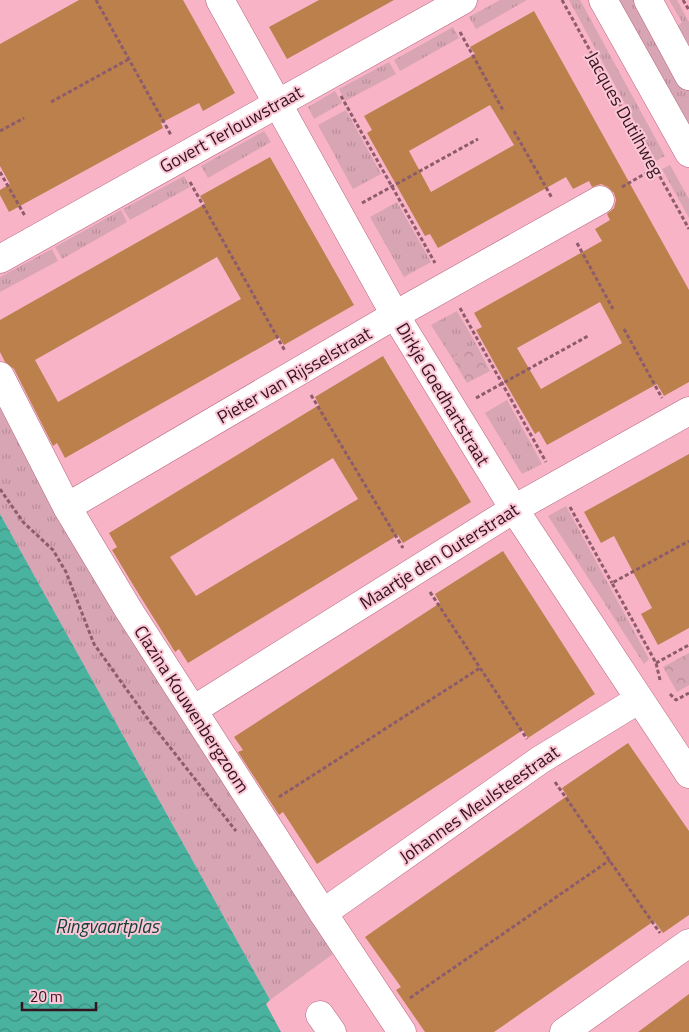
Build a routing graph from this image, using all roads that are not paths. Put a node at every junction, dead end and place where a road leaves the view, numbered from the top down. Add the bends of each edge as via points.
1 (220, 0) edge
2 (603, 0) edge
3 (648, 0) edge
4 (456, 4) edge
5 (689, 76) edge
6 (278, 103) junction
7 (689, 153) edge
8 (600, 200) road end
9 (0, 259) edge
10 (395, 315) junction
11 (0, 376) edge
12 (681, 415) edge
13 (67, 507) junction
14 (514, 509) junction
15 (638, 700) junction
16 (193, 710) junction
17 (689, 774) edge
18 (323, 913) junction
19 (682, 948) edge
20 (395, 1022) edge
21 (564, 1032) edge

1 - 6 street, Dirkje Goedhartstraat
2 - 7 street, Jacques Dutilhweg
3 - 5 street
4 - 6 street, Govert Terlouwstraat
6 - 9 street, Govert Terlouwstraat
6 - 10 street, Dirkje Goedhartstraat
8 - 10 street, Pieter van Rijsselstraat
10 - 13 street, Pieter van Rijsselstraat
10 - 14 street, Dirkje Goedhartstraat
11 - 13 street, Clazina Kouwenbergzoom
12 - 14 street, Maartje den Outerstraat
13 - 16 street, Clazina Kouwenbergzoom
14 - 15 street, Dirkje Goedhartstraat
14 - 16 street, Maartje den Outerstraat
15 - 17 street, Dirkje Goedhartstraat
15 - 18 street, Johannes Meulsteestraat via 540,760
16 - 18 street, Clazina Kouwenbergzoom
18 - 20 street, Clazina Kouwenbergzoom
19 - 21 street

